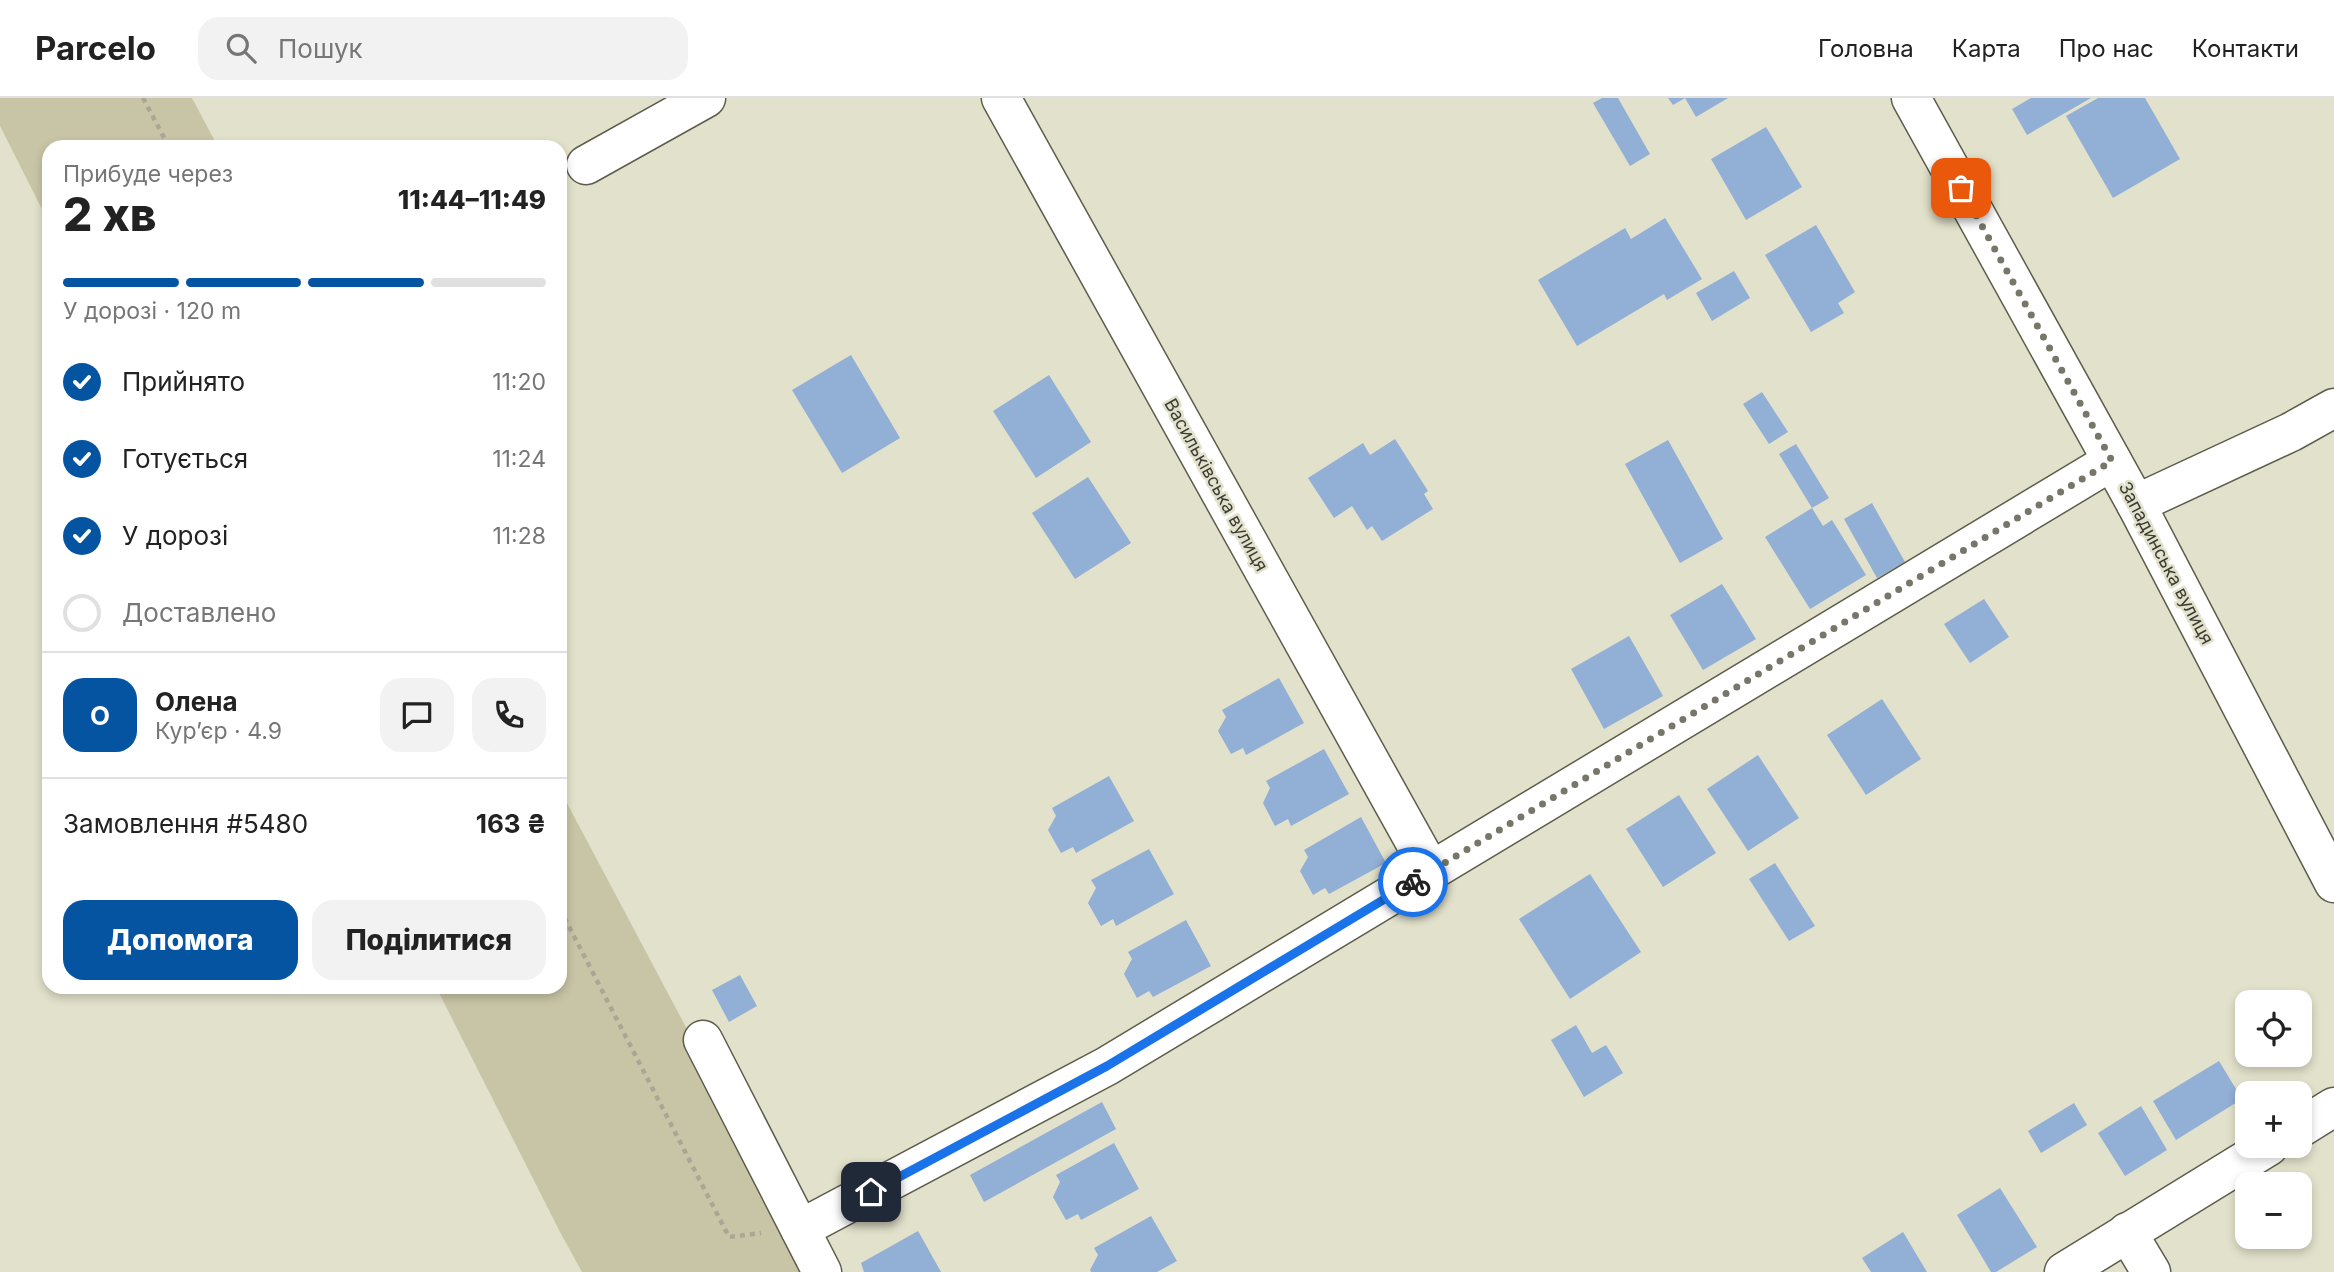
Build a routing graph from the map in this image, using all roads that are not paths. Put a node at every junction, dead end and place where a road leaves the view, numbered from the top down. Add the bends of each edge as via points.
1 (706, 98) edge
2 (1001, 98) edge
3 (1912, 98) edge
4 (586, 164) dead end
5 (2334, 408) edge
6 (2112, 461) junction
7 (2136, 504) junction
8 (1431, 872) junction
9 (2334, 883) edge
10 (703, 1040) dead end
11 (2334, 1107) edge
12 (2312, 1121) edge
13 (2249, 1158) edge
14 (800, 1229) junction
15 (2127, 1232) junction
16 (822, 1272) edge
17 (2064, 1272) edge
18 (2151, 1272) edge

1 - 4 street
2 - 8 street, Васильківська вулиця
3 - 6 street, Западинська вулиця
5 - 7 street
6 - 7 street, Западинська вулиця
6 - 8 street
7 - 9 street, Западинська вулиця
8 - 14 street via 1107,1066
10 - 14 street
11 - 12 street
13 - 15 street
14 - 16 street
15 - 17 street
15 - 18 street

